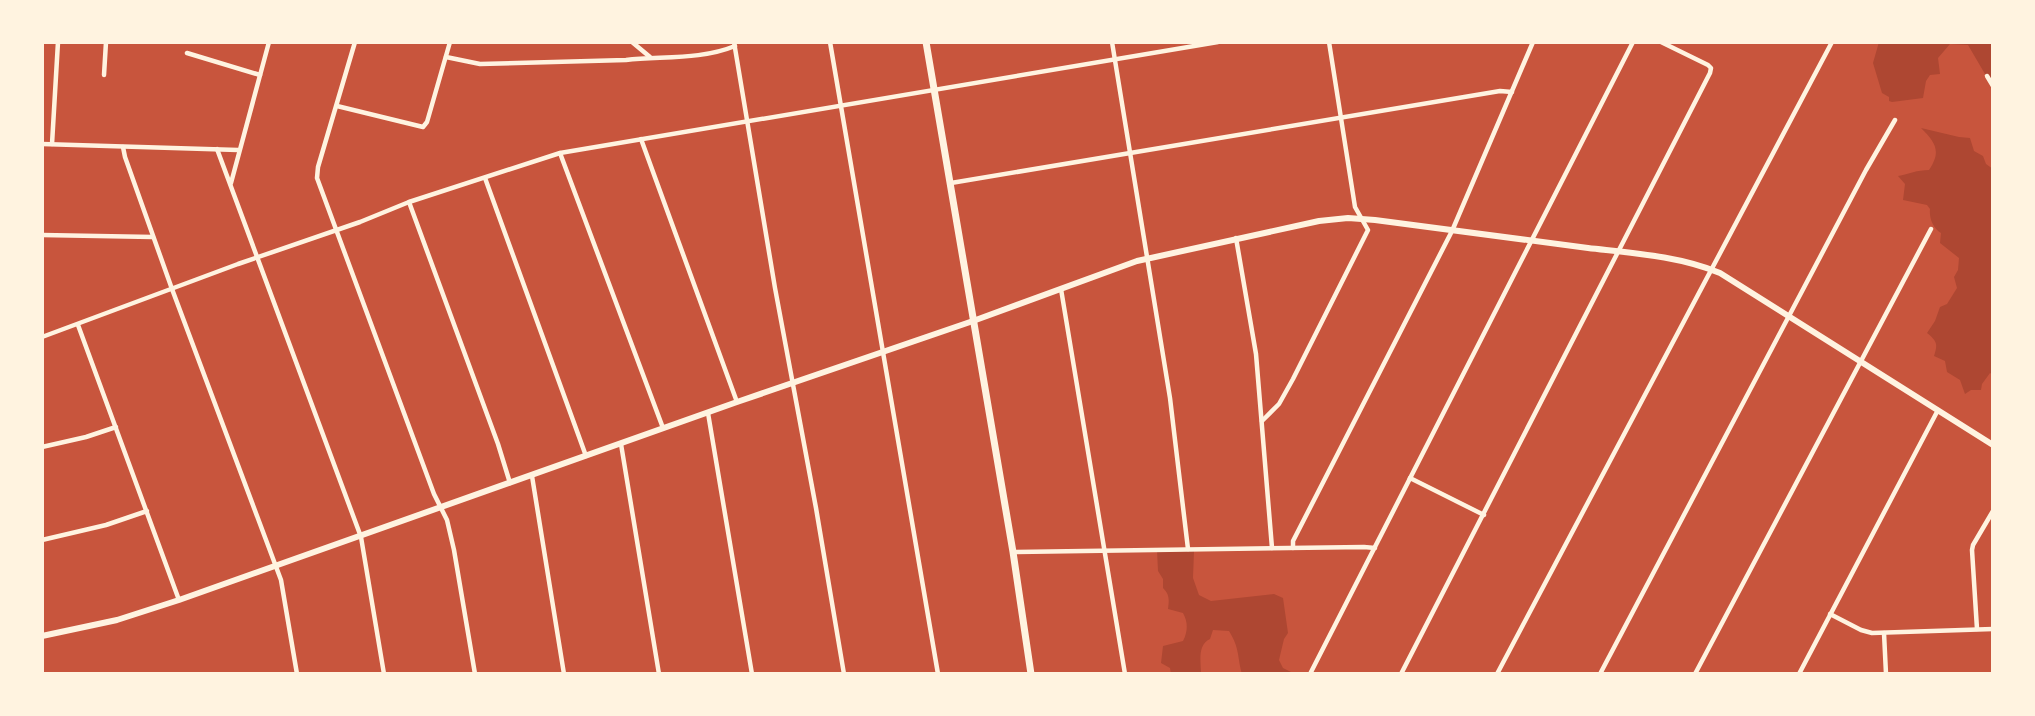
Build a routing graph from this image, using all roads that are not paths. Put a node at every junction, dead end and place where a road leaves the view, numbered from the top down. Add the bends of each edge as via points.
1 (58, 42) edge
2 (106, 42) edge
3 (269, 42) edge
4 (355, 42) edge
5 (450, 42) edge
6 (632, 42) edge
7 (727, 42) edge
8 (830, 42) edge
9 (926, 42) edge
10 (1111, 42) edge
11 (1218, 42) edge
12 (1329, 42) edge
13 (1532, 42) edge
14 (1633, 42) edge
15 (1661, 42) edge
16 (1832, 42) edge
17 (735, 44) edge
18 (187, 53) dead end
19 (446, 57) junction
20 (650, 57) junction
21 (1115, 60) junction
22 (104, 75) dead end
23 (260, 75) junction
24 (1987, 76) dead end
25 (1993, 86) edge
26 (935, 90) junction
27 (1512, 92) junction
28 (841, 104) junction
29 (337, 106) junction
30 (1342, 117) junction
31 (1895, 120) dead end
32 (748, 121) junction
33 (641, 139) junction
34 (42, 144) edge
35 (52, 145) junction
36 (123, 147) junction
37 (216, 149) junction
38 (238, 150) junction
39 (560, 153) junction
40 (1129, 153) junction
41 (485, 178) junction
42 (951, 183) junction
43 (230, 184) junction
44 (409, 202) junction
45 (1361, 219) junction
46 (1931, 229) dead end
47 (337, 230) junction
48 (1452, 231) junction
49 (42, 235) edge
50 (153, 237) junction
51 (1236, 238) junction
52 (1532, 240) junction
53 (1618, 252) junction
54 (258, 257) junction
55 (1146, 259) junction
56 (1710, 269) junction
57 (172, 289) junction
58 (1061, 289) junction
59 (1790, 317) junction
60 (973, 321) junction
61 (78, 324) junction
62 (42, 337) edge
63 (884, 352) junction
64 (1860, 361) junction
65 (793, 384) junction
66 (737, 402) junction
67 (1938, 410) junction
68 (708, 413) junction
69 (1262, 421) junction
70 (116, 427) junction
71 (663, 429) junction
72 (621, 444) junction
73 (1993, 445) edge
74 (42, 447) edge
75 (586, 456) junction
76 (532, 476) junction
77 (1410, 478) junction
78 (510, 484) junction
79 (441, 507) junction
80 (147, 511) junction
81 (1993, 511) edge
82 (1484, 515) junction
83 (361, 537) junction
84 (42, 540) edge
85 (1272, 548) junction
86 (1293, 548) junction
87 (1375, 548) junction
88 (1188, 549) junction
89 (1105, 551) junction
90 (1013, 552) junction
91 (276, 566) junction
92 (179, 600) junction
93 (1830, 614) junction
94 (1978, 629) junction
95 (1993, 629) edge
96 (1884, 633) junction
97 (42, 636) edge
98 (297, 674) edge
99 (384, 674) edge
100 (475, 674) edge
101 (564, 674) edge
102 (659, 674) edge
103 (751, 674) edge
104 (844, 674) edge
105 (938, 674) edge
106 (1031, 674) edge
107 (1125, 674) edge
108 (1310, 674) edge
109 (1401, 674) edge
110 (1497, 674) edge
111 (1600, 674) edge
112 (1695, 674) edge
113 (1799, 674) edge
114 (1886, 674) edge

1 - 35 street
2 - 22 street
3 - 23 street
4 - 29 street
5 - 19 street
6 - 20 street
7 - 17 street
8 - 28 street
9 - 26 main road
10 - 21 street
11 - 21 street
12 - 30 street
13 - 27 street
14 - 52 street
15 - 53 street via 1711,68
16 - 56 street
17 - 20 street via 720,52
17 - 32 street
18 - 23 street
19 - 20 street via 480,64
19 - 29 street via 423,127
21 - 26 street
21 - 40 street
23 - 38 street
24 - 25 street
26 - 28 street
26 - 42 main road
27 - 30 street
27 - 48 street
28 - 32 street
28 - 63 street
29 - 47 street via 316,173
30 - 40 street
30 - 45 street via 1355,207
31 - 59 street
32 - 33 street
32 - 65 street
33 - 39 street
33 - 66 street
34 - 35 street
35 - 36 street
36 - 37 street
36 - 50 street
37 - 38 street
37 - 43 street
38 - 43 street
39 - 41 street
39 - 71 street
40 - 42 street
40 - 55 street
41 - 44 street
41 - 75 street
42 - 60 main road
43 - 54 street
44 - 47 street
44 - 78 street
45 - 48 main road
45 - 51 main road via 1337,218
45 - 69 street via 1368,230 1293,379 1279,404
46 - 64 street
47 - 54 street
47 - 79 street
48 - 52 main road
48 - 86 street via 1348,430
49 - 50 street
50 - 57 street
51 - 55 main road
51 - 69 street
52 - 53 main road
52 - 77 street
53 - 56 main road
53 - 82 street
54 - 57 street
54 - 83 street
55 - 58 main road
55 - 88 street via 1170,398
56 - 59 main road
56 - 110 street
57 - 61 street
57 - 91 street
58 - 60 main road
58 - 89 street
59 - 64 main road
59 - 111 street
60 - 63 main road
60 - 90 main road
61 - 62 street
61 - 70 street
63 - 65 main road
63 - 105 street
64 - 67 main road
64 - 112 street
65 - 66 main road
65 - 104 street
66 - 68 main road
67 - 73 main road
67 - 93 street
68 - 71 main road
68 - 103 street
69 - 85 street
70 - 74 street
70 - 80 street
71 - 72 main road
72 - 75 main road
72 - 102 street
75 - 76 main road
76 - 78 main road
76 - 101 street
77 - 82 street
77 - 87 street
78 - 79 main road
79 - 83 main road
79 - 100 street via 454,550
80 - 84 street
80 - 92 street
81 - 94 street via 1973,545
82 - 109 street
83 - 91 main road
83 - 99 street
85 - 86 street
85 - 88 street
86 - 87 street
87 - 108 street
88 - 89 street
89 - 90 street
89 - 107 street
90 - 106 main road
91 - 92 main road
91 - 98 street
92 - 97 main road
93 - 96 street via 1861,630
93 - 113 street
94 - 95 street
94 - 96 street
96 - 114 street

